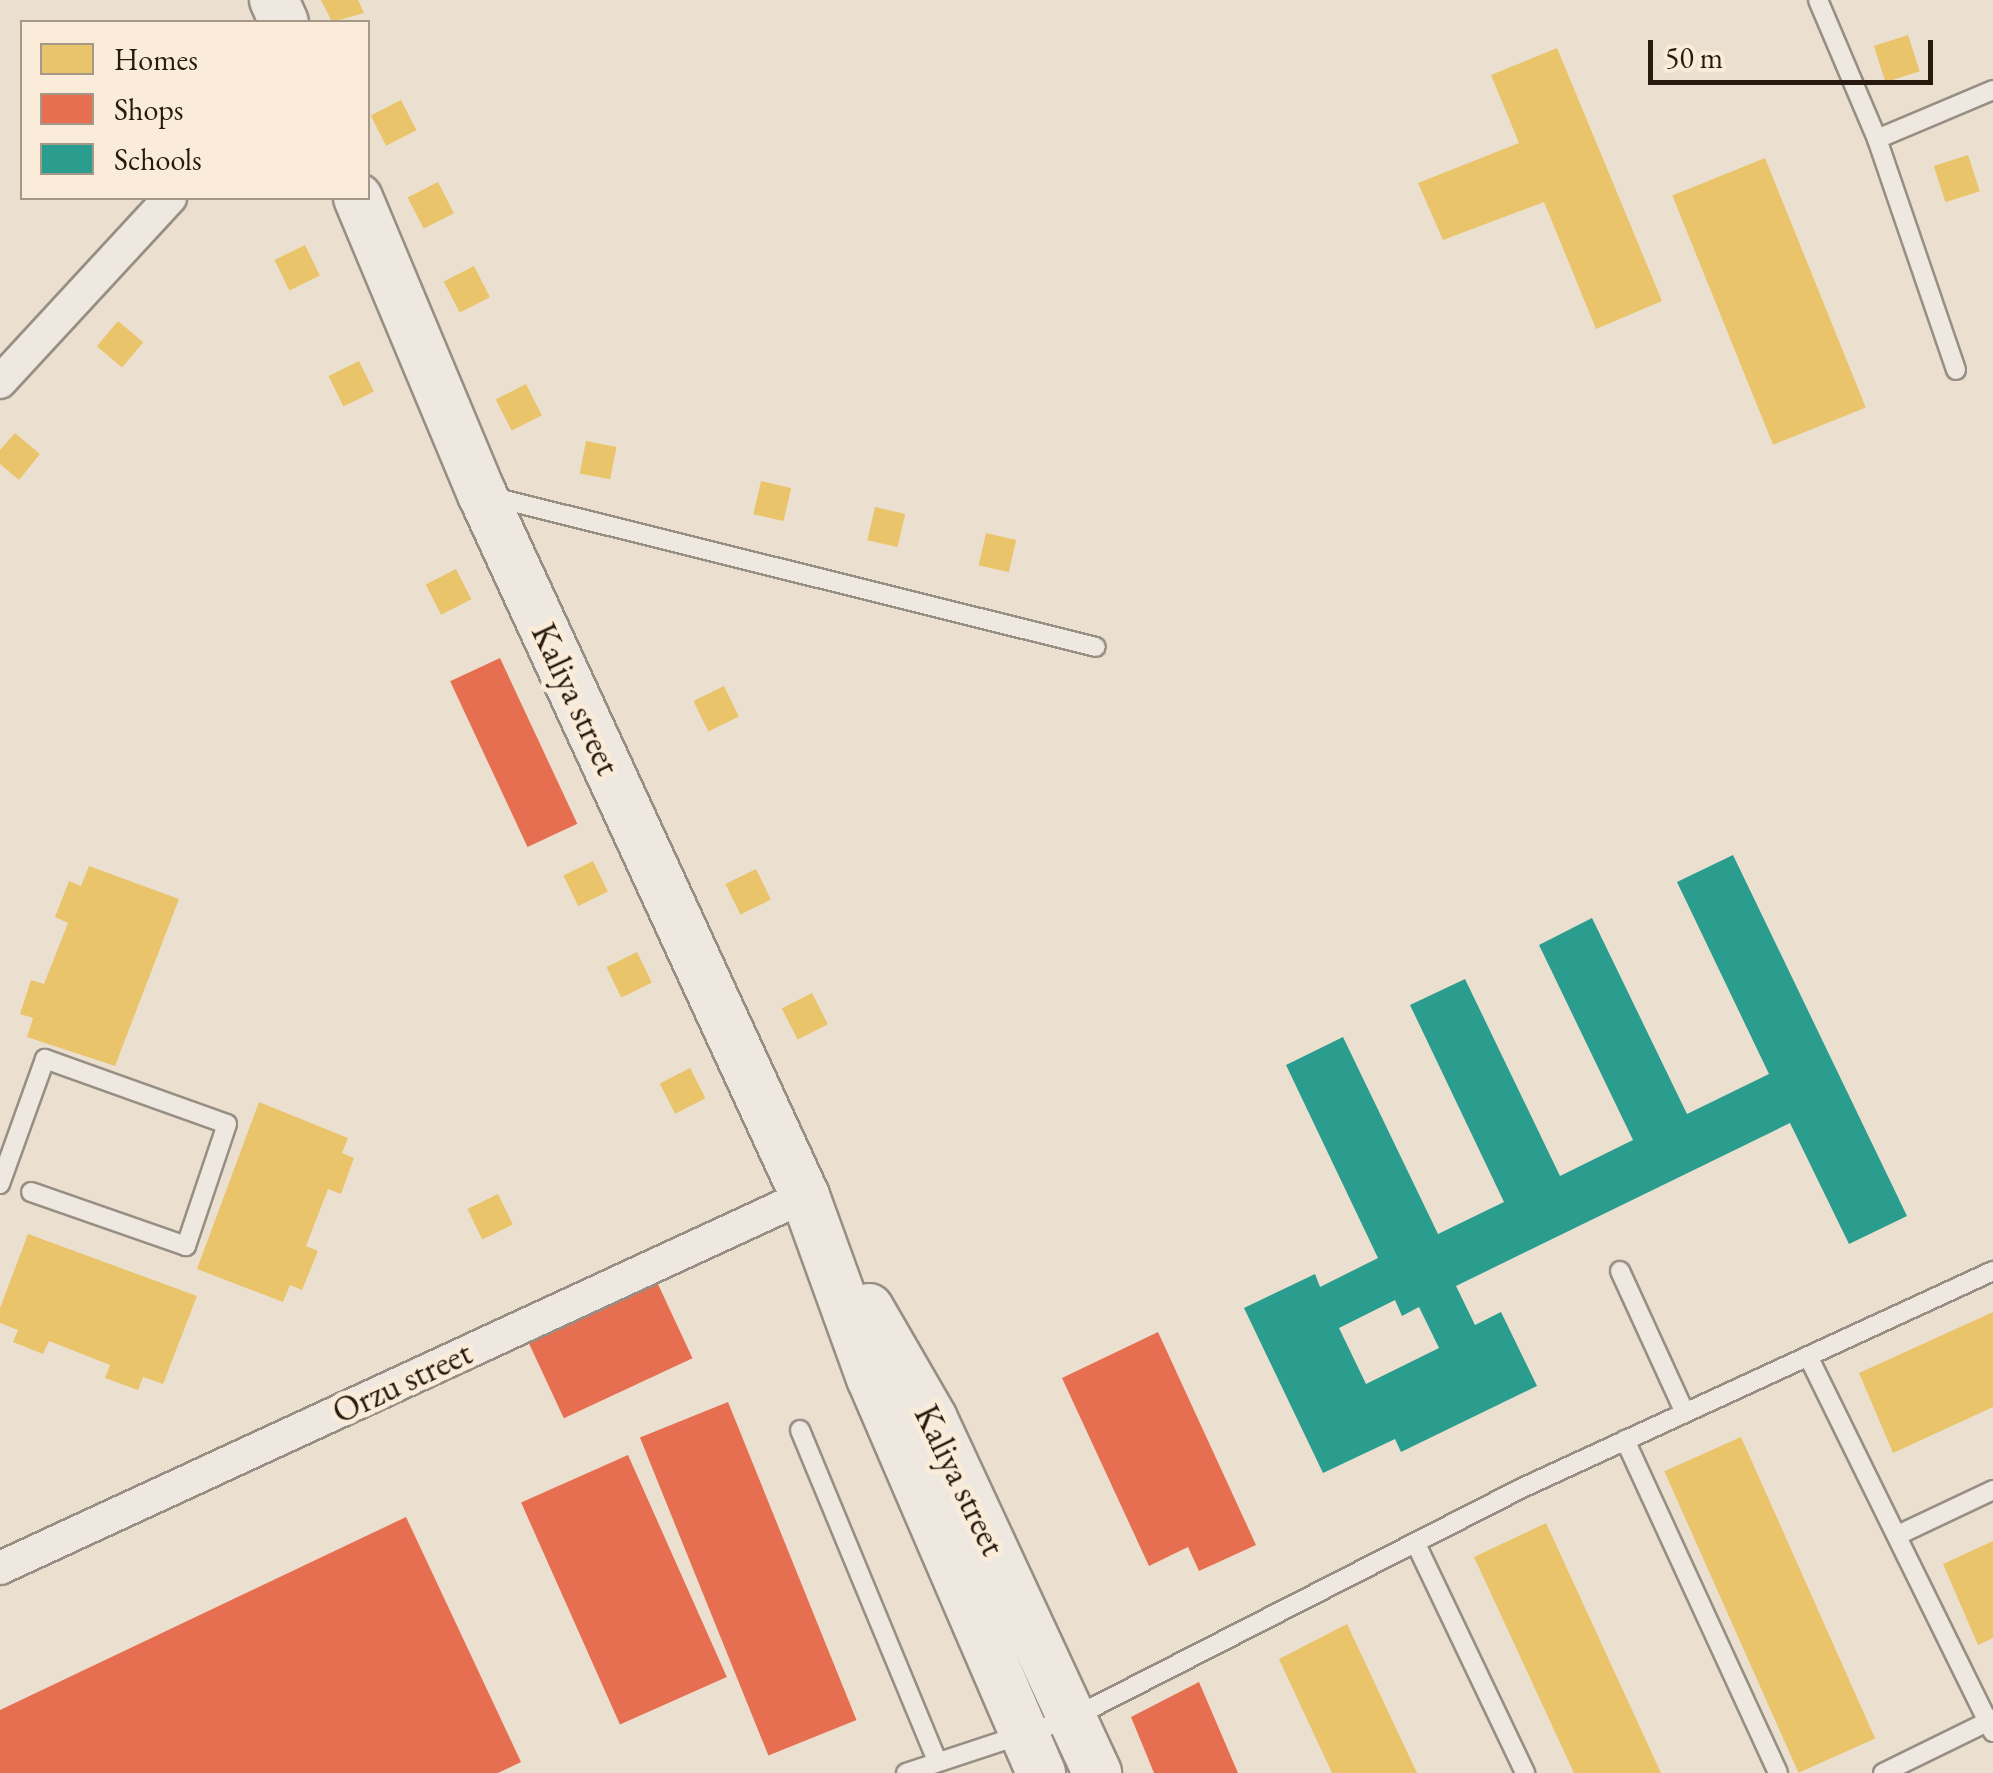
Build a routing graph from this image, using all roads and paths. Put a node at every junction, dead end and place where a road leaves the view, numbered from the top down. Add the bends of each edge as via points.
1 (1818, 0) edge
2 (1993, 90) edge
3 (1877, 140) junction
4 (168, 200) edge
5 (359, 200) edge
6 (1956, 370) dead end
7 (0, 382) edge
8 (482, 494) junction
9 (1096, 647) dead end
10 (0, 1184) edge
11 (31, 1192) dead end
12 (805, 1196) junction
13 (1993, 1270) edge
14 (1620, 1271) dead end
15 (1808, 1356) junction
16 (1685, 1412) junction
17 (800, 1430) dead end
18 (1625, 1440) junction
19 (1993, 1490) edge
20 (1898, 1535) junction
21 (1416, 1544) junction
22 (0, 1568) edge
23 (1072, 1718) junction
24 (1991, 1724) edge
25 (1032, 1753) edge
26 (937, 1760) junction
27 (906, 1773) edge
28 (1097, 1773) edge
29 (1525, 1773) edge
30 (1778, 1773) edge
31 (1882, 1773) edge

1 - 3 lane
2 - 3 lane
3 - 6 lane
4 - 7 street
5 - 8 main road, Kaliya street
8 - 9 lane
8 - 12 main road, Kaliya street
10 - 11 lane via 45,1059 227,1124 186,1246
12 - 22 street, Orzu street
12 - 23 main road, Kaliya street via 933,1419
12 - 25 main road, Kaliya street via 871,1378
13 - 15 lane
14 - 16 lane
15 - 16 lane
15 - 20 lane
16 - 18 lane
17 - 26 lane
18 - 21 lane
18 - 30 lane
19 - 20 lane
20 - 24 lane
21 - 23 lane
21 - 29 lane
23 - 25 lane
23 - 28 main road, Kaliya street
24 - 31 lane
25 - 26 lane
26 - 27 lane

